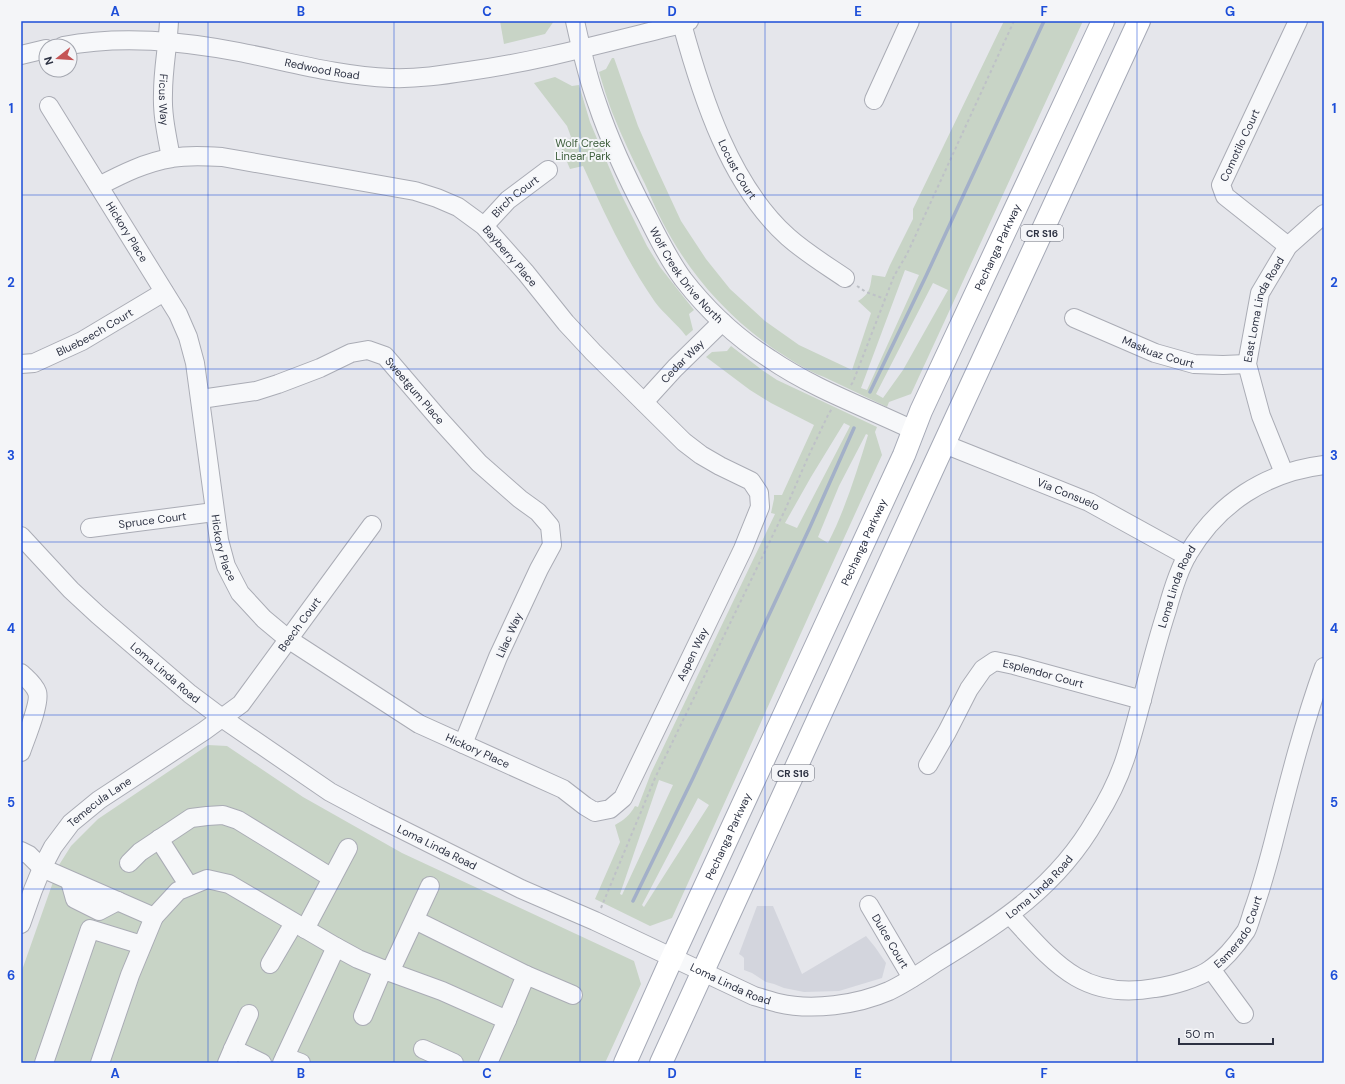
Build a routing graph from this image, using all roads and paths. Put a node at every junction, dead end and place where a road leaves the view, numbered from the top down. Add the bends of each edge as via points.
1 (169, 21) edge
2 (575, 21) edge
3 (910, 21) edge
4 (1014, 21) edge
5 (1103, 21) edge
6 (1139, 21) edge
7 (1298, 21) edge
8 (685, 23) edge
9 (168, 41) junction
10 (78, 44) edge
11 (581, 48) junction
12 (38, 51) edge
13 (21, 54) edge
14 (874, 100) dead end
15 (48, 106) dead end
16 (171, 158) junction
17 (548, 170) dead end
18 (99, 186) junction
19 (1324, 214) edge
20 (484, 226) junction
21 (1288, 246) junction
22 (845, 278) joint
23 (164, 292) junction
24 (885, 299) junction
25 (1074, 318) dead end
26 (722, 322) junction
27 (21, 364) edge
28 (1247, 364) junction
29 (201, 398) junction
30 (842, 398) junction
31 (644, 402) junction
32 (913, 430) junction
33 (944, 444) junction
34 (1324, 465) edge
35 (1284, 473) junction
36 (759, 493) joint
37 (214, 512) junction
38 (372, 525) dead end
39 (550, 526) joint
40 (90, 528) dead end
41 (21, 536) edge
42 (1187, 556) junction
43 (288, 639) junction
44 (1324, 668) edge
45 (21, 673) edge
46 (1142, 700) junction
47 (222, 718) junction
48 (463, 744) junction
49 (21, 752) edge
50 (928, 765) dead end
51 (610, 809) joint
52 (159, 839) junction
53 (348, 848) dead end
54 (21, 851) edge
55 (129, 863) dead end
56 (21, 868) edge
57 (42, 868) junction
58 (332, 878) junction
59 (190, 886) junction
60 (430, 886) dead end
61 (869, 905) dead end
62 (1010, 915) junction
63 (154, 917) junction
64 (415, 920) junction
65 (595, 921) junction
66 (21, 924) edge
67 (300, 926) junction
68 (142, 945) junction
69 (336, 947) junction
70 (672, 958) junction
71 (270, 964) dead end
72 (1211, 969) junction
73 (386, 971) junction
74 (703, 973) junction
75 (526, 975) junction
76 (912, 978) junction
77 (573, 995) dead end
78 (249, 1014) dead end
79 (1244, 1014) dead end
80 (363, 1016) dead end
81 (507, 1020) junction
82 (423, 1049) dead end
83 (230, 1056) edge
84 (289, 1061) edge
85 (495, 1061) edge
86 (44, 1063) edge
87 (100, 1063) edge
88 (262, 1063) edge
89 (454, 1063) edge
90 (625, 1063) edge
91 (661, 1063) edge

1 - 9 street, Ficus Way
2 - 11 street, Wolf Creek Drive North
3 - 14 street
4 - 24 path
5 - 32 main road, Pechanga Parkway / CR S16
6 - 33 main road, CR S16
7 - 21 street, Comotilo Court via 1221,185 1230,201
8 - 11 street, Redwood Road
8 - 22 street, Locust Court via 701,89 740,177 766,214 788,237
9 - 10 street, Redwood Road via 136,40
9 - 11 street, Redwood Road via 240,52 344,74 392,78 433,76 507,66
9 - 16 street, Ficus Way via 163,92
11 - 26 street, Wolf Creek Drive North via 597,103 617,153 660,242 683,278
12 - 13 street
15 - 18 street, Hickory Place
16 - 18 street, Bayberry Place via 146,165
16 - 20 street, Bayberry Place via 222,157 415,190 458,207
17 - 20 street, Birch Court via 508,200
18 - 23 street, Hickory Place
19 - 21 street, East Loma Linda Road
20 - 31 street, Bayberry Place via 592,352
21 - 28 street, East Loma Linda Road via 1260,293
22 - 24 path via 866,292
23 - 27 street, Bluebeech Court via 82,341 34,363
23 - 29 street, Hickory Place via 188,337
24 - 30 path via 854,382
25 - 28 street, Maskuaz Court via 1155,353 1194,364
26 - 30 street, Wolf Creek Drive North via 770,359 804,380
26 - 31 street, Cedar Way
28 - 35 street, East Loma Linda Road via 1261,416
29 - 37 street, Hickory Place
29 - 39 street, Sweetgum Place via 278,384 351,353 368,350 385,356 479,463 538,512
30 - 32 street, Wolf Creek Drive North
30 - 65 path via 829,413 786,510 655,778
31 - 36 street, Bayberry Place via 684,442 701,455 751,481
32 - 33 main road
32 - 70 main road, Pechanga Parkway / CR S16 via 898,469
33 - 42 street, Via Consuelo via 1089,502
33 - 74 main road, CR S16
34 - 35 street
35 - 42 street, Loma Linda Road via 1248,490 1225,508 1204,529
36 - 51 street, Aspen Way via 760,507 743,549 622,798
37 - 40 street, Spruce Court
37 - 43 street, Hickory Place via 226,566 240,593 264,619
38 - 43 street, Beech Court
39 - 48 street, Lilac Way via 552,545 538,569 498,657
41 - 47 street, Loma Linda Road via 98,615
42 - 46 street, Loma Linda Road via 1159,635
43 - 47 street, Beech Court via 241,704
43 - 48 street, Hickory Place via 419,724
44 - 72 street, Esmerado Court via 1298,749 1262,888 1247,929 1234,947
45 - 49 street via 38,693 38,703
46 - 50 street, Esplendor Court via 995,661 983,669 969,689
46 - 62 street, Loma Linda Road via 1125,758 1096,820 1073,855 1044,886
47 - 57 street, Temecula Lane via 99,800 72,823 53,847
47 - 65 street, Loma Linda Road via 330,792 521,889
48 - 51 street, Hickory Place via 563,789 595,812
52 - 55 street
52 - 58 street via 191,818 223,815 238,820
52 - 59 street
53 - 58 street
54 - 57 street
56 - 57 street
57 - 63 street via 70,881 75,899 99,911 118,901
57 - 66 street, Temecula Lane
58 - 67 street
59 - 63 street via 178,891
59 - 67 street via 206,879 229,884
60 - 64 street
61 - 76 street, Dulce Court
62 - 72 street, Esmerado Court via 1052,960 1072,975 1108,989 1148,990 1169,986
62 - 76 street, Loma Linda Road
63 - 68 street
64 - 73 street
64 - 75 street
65 - 70 street, Loma Linda Road
67 - 69 street
67 - 71 street
68 - 86 street via 90,929
68 - 87 street
69 - 73 street
69 - 84 street
70 - 74 street, Loma Linda Road
70 - 90 main road, Pechanga Parkway / CR S16
72 - 79 street
73 - 80 street
73 - 81 street via 442,991
74 - 76 street, Loma Linda Road via 754,996 779,1004 804,1007 857,1001 888,991
74 - 91 main road, CR S16
75 - 77 street
75 - 81 street
78 - 83 street
81 - 85 street
82 - 89 street
83 - 88 street

